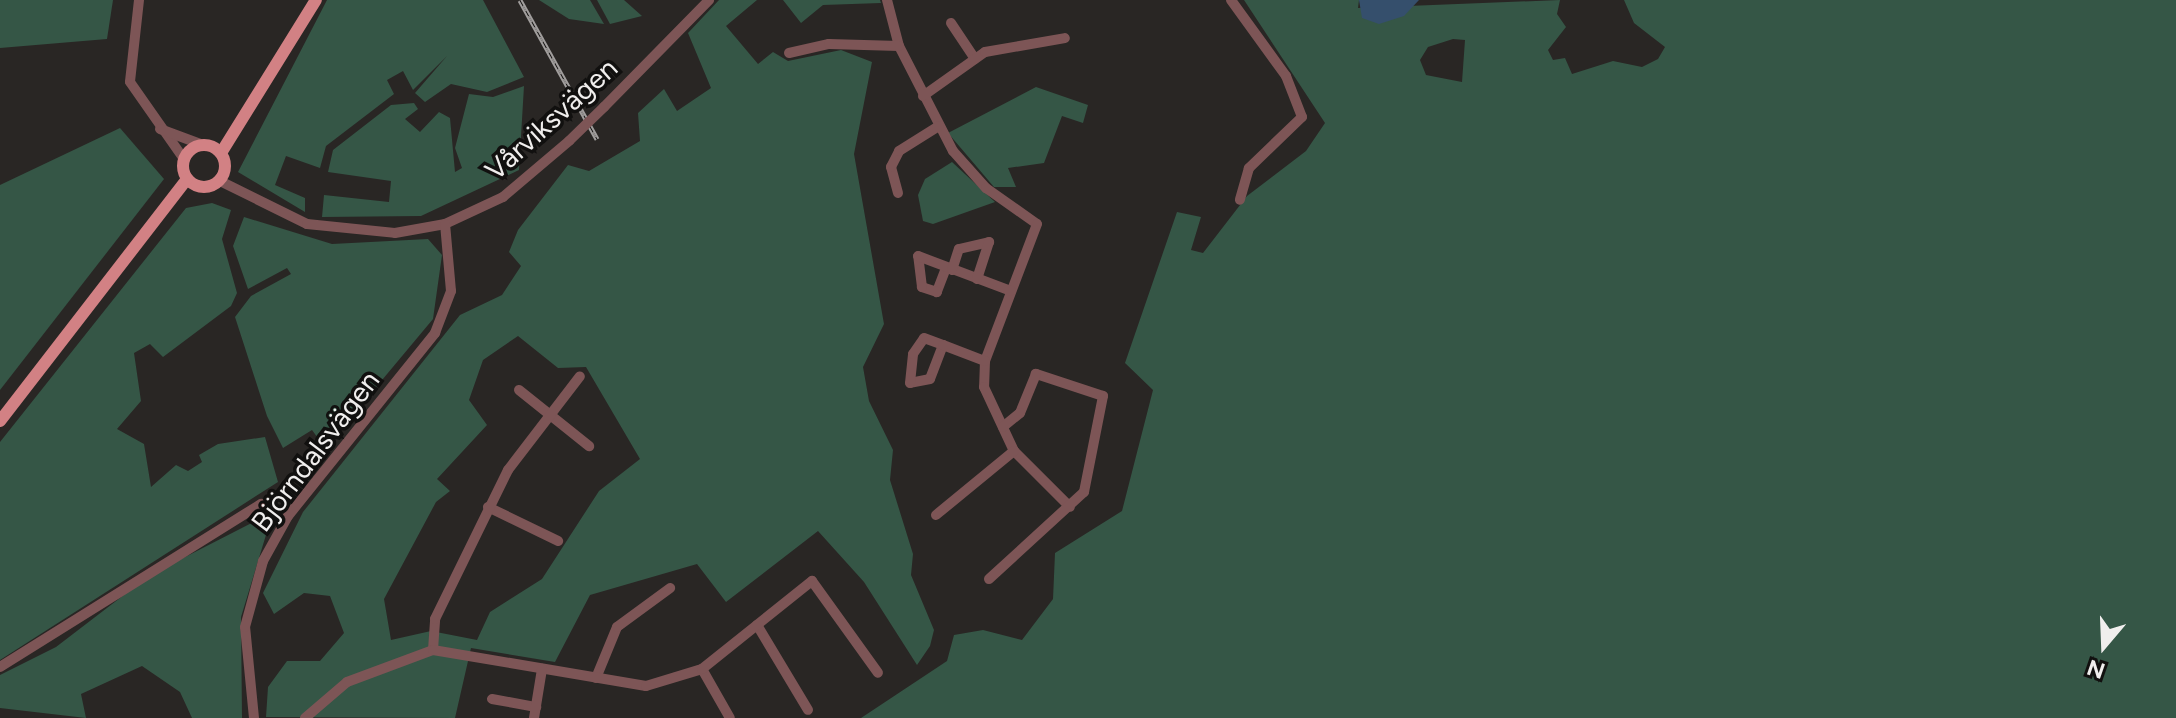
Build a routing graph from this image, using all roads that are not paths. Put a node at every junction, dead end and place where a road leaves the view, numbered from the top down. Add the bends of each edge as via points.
1 (139, 0) edge
2 (316, 0) edge
3 (709, 0) edge
4 (887, 0) edge
5 (1231, 0) edge
6 (951, 23) dead end
7 (1065, 38) dead end
8 (899, 46) junction
9 (789, 53) dead end
10 (975, 59) junction
11 (923, 96) junction
12 (939, 126) junction
13 (160, 129) junction
14 (203, 145) junction
15 (221, 153) junction
16 (184, 159) junction
17 (187, 179) junction
18 (220, 181) junction
19 (898, 193) dead end
20 (1240, 200) dead end
21 (445, 224) junction
22 (977, 279) junction
23 (1011, 291) junction
24 (943, 345) junction
25 (985, 361) junction
26 (580, 376) dead end
27 (519, 390) dead end
28 (553, 413) junction
29 (0, 421) edge
30 (1003, 427) junction
31 (589, 446) dead end
32 (1014, 451) junction
33 (261, 504) dead end
34 (488, 507) junction
35 (1070, 507) junction
36 (936, 515) dead end
37 (558, 541) dead end
38 (989, 579) dead end
39 (670, 588) dead end
40 (757, 625) junction
41 (433, 650) junction
42 (0, 667) edge
43 (542, 669) junction
44 (702, 669) junction
45 (878, 673) dead end
46 (596, 678) junction
47 (492, 699) dead end
48 (808, 710) dead end
49 (535, 712) edge
50 (254, 718) edge
51 (305, 718) edge
52 (730, 718) edge

1 - 13 street via 130,82
2 - 15 main road
3 - 21 street, Vårviksvägen, bridge via 569,141 503,197
4 - 8 street
5 - 20 street via 1286,76 1302,117 1249,168
6 - 10 street
7 - 10 street
8 - 9 street via 829,44
8 - 11 street
10 - 11 street
11 - 12 street
12 - 19 street via 899,151 891,167
12 - 23 street via 967,170 1037,224
13 - 14 street
13 - 16 street
14 - 15 main road
14 - 16 main road
15 - 18 main road
16 - 17 main road
17 - 18 main road via 201,188
17 - 29 main road
18 - 21 street, Vårviksvägen via 328,229 377,234
21 - 50 street, Björndalsvägen via 451,291 435,333 288,516 263,561 245,627
22 - 22 street via 989,242 959,249 949,269
22 - 23 street
23 - 25 street
24 - 24 street via 924,338 913,354 910,383 930,379
24 - 25 street
25 - 30 street via 984,387
26 - 28 street
27 - 28 street
28 - 31 street
28 - 34 street
30 - 32 street
30 - 35 street via 1020,413 1036,374 1103,396 1084,492
32 - 35 street
32 - 36 street
33 - 42 street
34 - 37 street
34 - 41 street via 435,619
35 - 38 street
39 - 46 street via 617,627
40 - 44 street
40 - 45 street via 812,581
40 - 48 street
41 - 43 street
41 - 51 street via 347,682
43 - 46 street
43 - 49 street
44 - 46 street via 646,686
44 - 52 street
47 - 49 street

